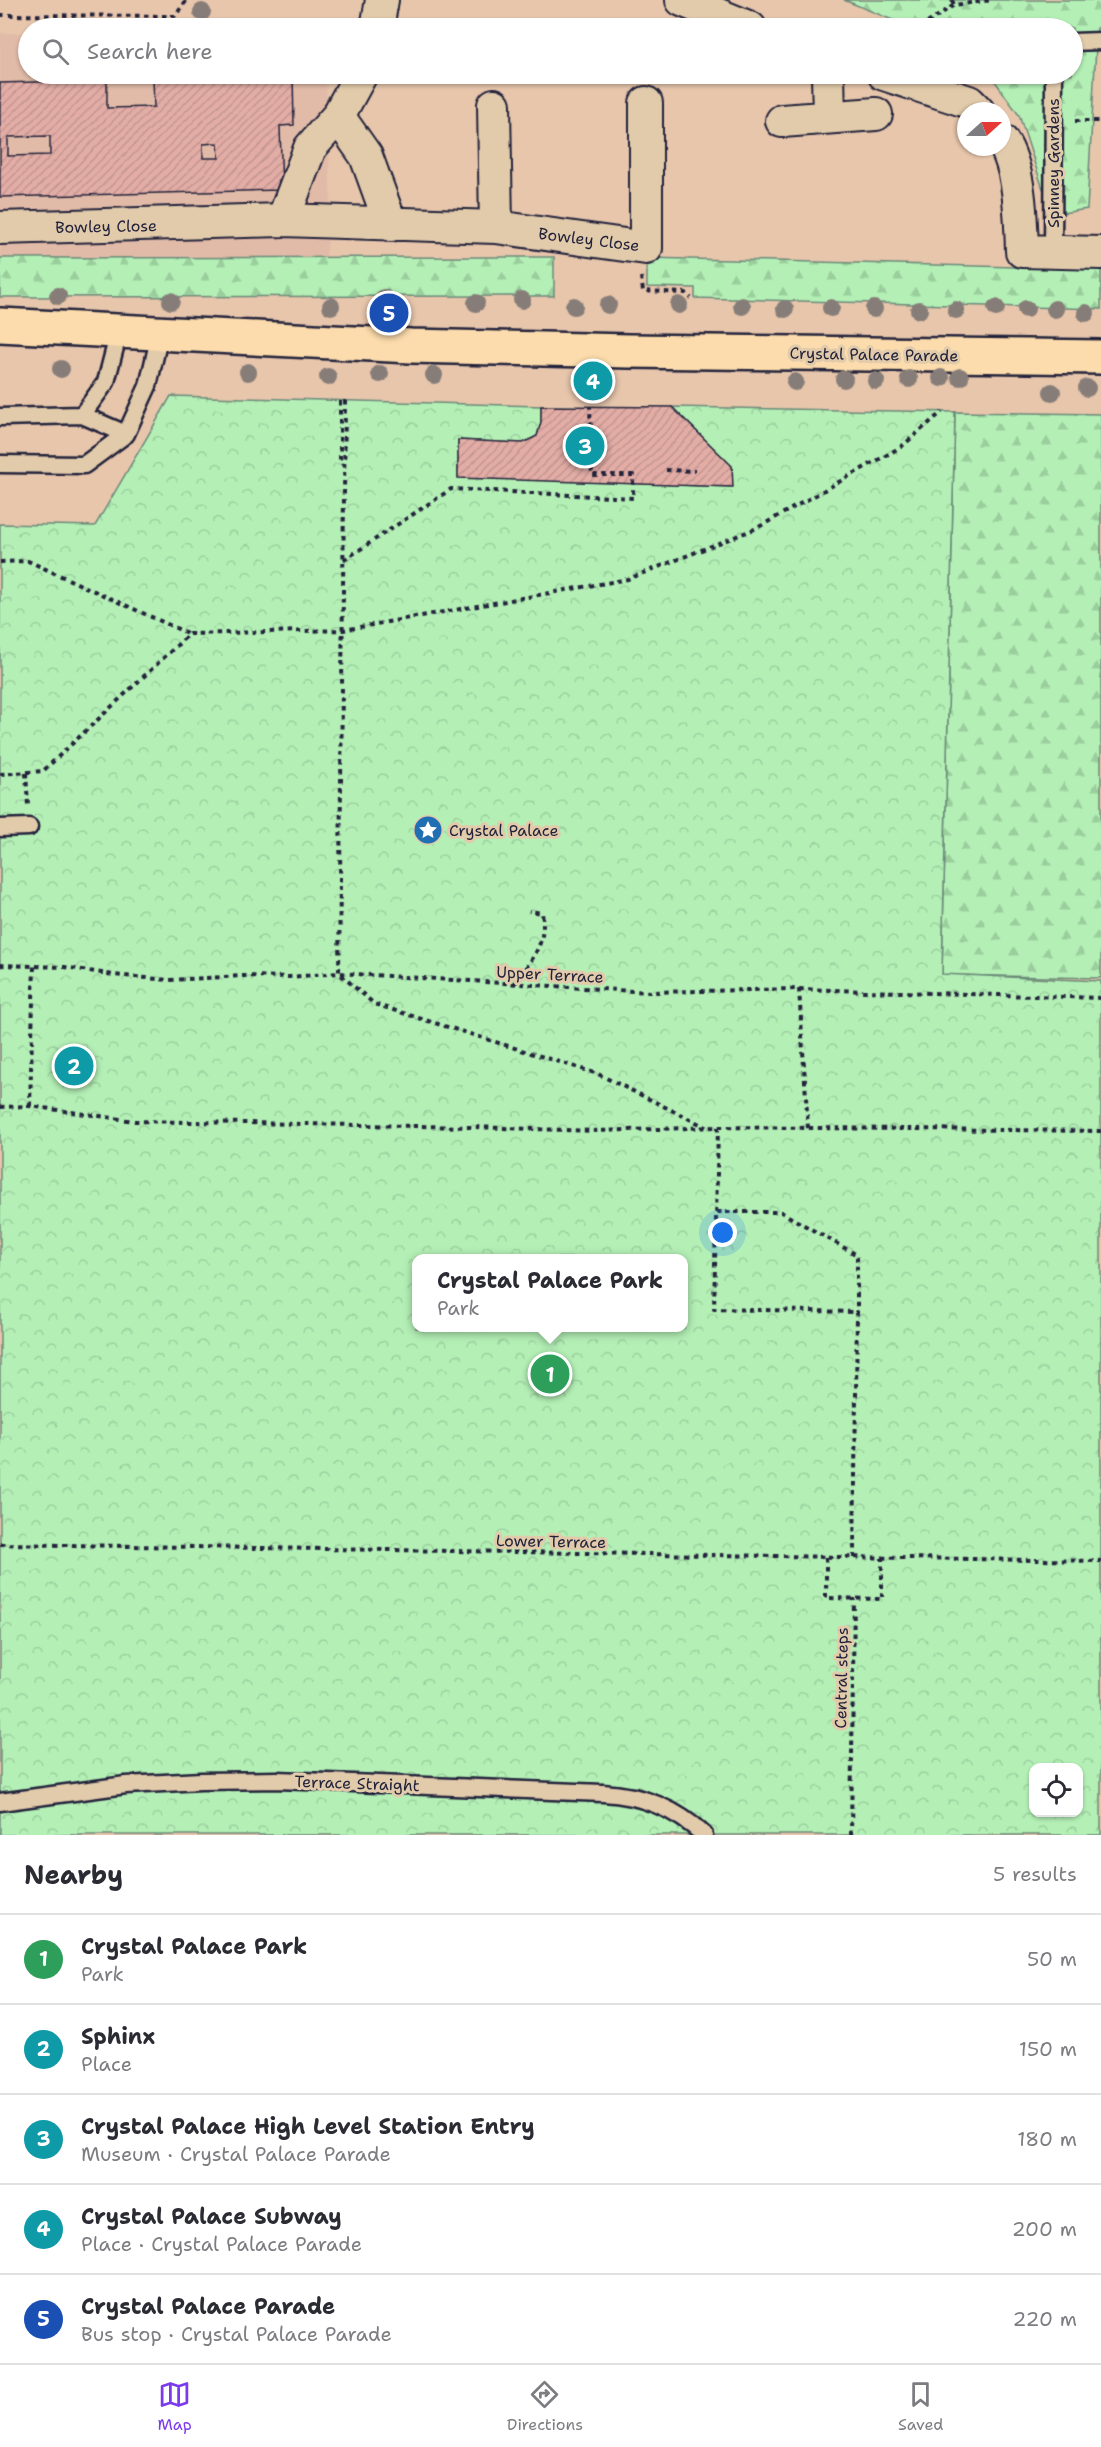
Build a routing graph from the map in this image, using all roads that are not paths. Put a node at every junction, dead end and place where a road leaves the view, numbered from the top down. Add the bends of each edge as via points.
1 (382, 0) edge
2 (682, 0) edge
3 (379, 18) edge
4 (726, 18) edge
5 (1101, 41) edge
6 (1083, 42) edge
7 (356, 84) edge
8 (828, 84) edge
9 (914, 84) edge
10 (1054, 84) edge
11 (969, 102) edge
12 (646, 103) dead end
13 (494, 105) dead end
14 (876, 114) dead end
15 (338, 116) junction
16 (829, 116) junction
17 (782, 122) dead end
18 (1009, 156) edge
19 (283, 220) junction
20 (391, 225) junction
21 (496, 227) junction
22 (0, 228) edge
23 (1053, 252) junction
24 (1101, 253) edge
25 (0, 325) edge
26 (119, 332) junction
27 (160, 334) junction
28 (1101, 357) edge
29 (82, 415) junction
30 (0, 417) edge
31 (126, 434) junction
32 (0, 464) edge
33 (30, 827) road end
34 (0, 828) edge
35 (0, 1802) edge
36 (704, 1835) edge

1 - 3 street
2 - 4 street
5 - 6 lane
7 - 15 street
8 - 16 street
9 - 11 street
10 - 23 lane, Spinney Gardens
12 - 21 street, Bowley Close via 646,248
13 - 21 street
14 - 16 street
15 - 19 street via 310,148
15 - 20 street via 366,156
16 - 17 street
18 - 23 street, Spinney Gardens via 1020,208 1022,251
19 - 20 street, Bowley Close
19 - 22 street, Bowley Close
20 - 21 street, Bowley Close
23 - 24 street, Spinney Gardens
25 - 26 main road, Crystal Palace Parade
26 - 27 main road, Crystal Palace Parade
26 - 29 lane via 102,389
27 - 28 main road, Crystal Palace Parade via 411,346
27 - 31 lane via 148,386
29 - 30 lane
29 - 31 lane
31 - 32 lane via 84,465
33 - 34 lane
35 - 36 lane, Terrace Straight via 126,1785 201,1781 277,1780 603,1793 661,1804

